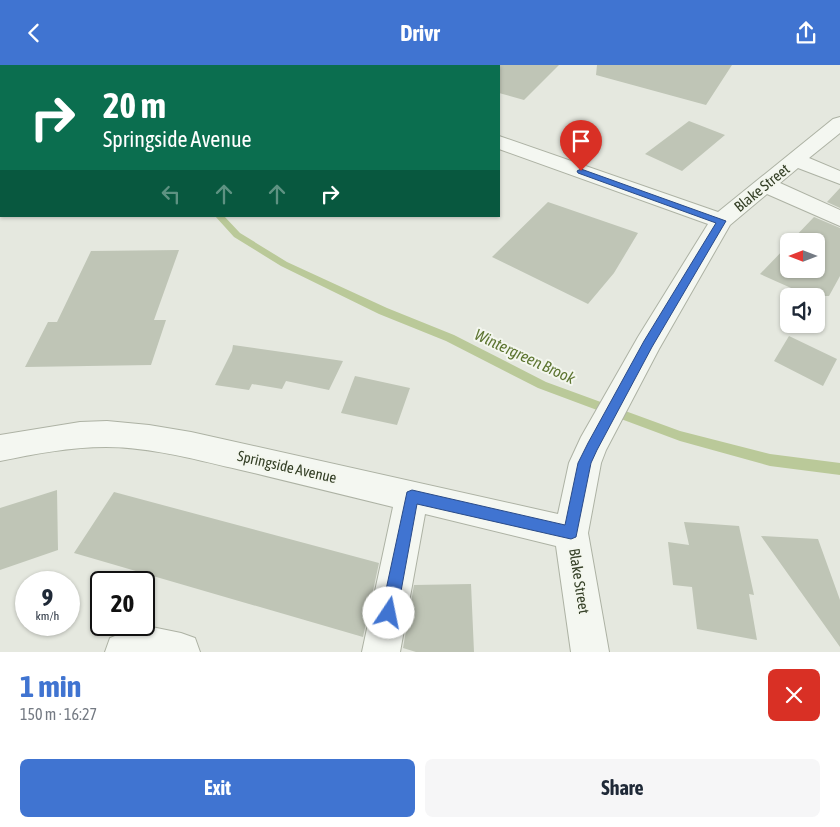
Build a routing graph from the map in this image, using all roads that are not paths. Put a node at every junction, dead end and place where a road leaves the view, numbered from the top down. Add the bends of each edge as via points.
1 (840, 123) edge
2 (500, 142) edge
3 (796, 160) junction
4 (840, 178) edge
5 (766, 185) junction
6 (840, 219) edge
7 (721, 221) junction
8 (0, 448) edge
9 (412, 496) junction
10 (571, 533) junction
11 (124, 652) edge
12 (181, 652) edge
13 (381, 652) edge
14 (590, 652) edge

1 - 3 street, Blake Street
2 - 7 street
3 - 4 street
3 - 5 street, Blake Street
5 - 6 street
5 - 7 street, Blake Street
7 - 10 street, Blake Street via 592,447 585,463
8 - 9 street, Springside Avenue via 38,439 106,434 145,438 191,445
9 - 10 street, Springside Avenue
9 - 13 street
10 - 14 street, Blake Street
11 - 12 street via 142,644

